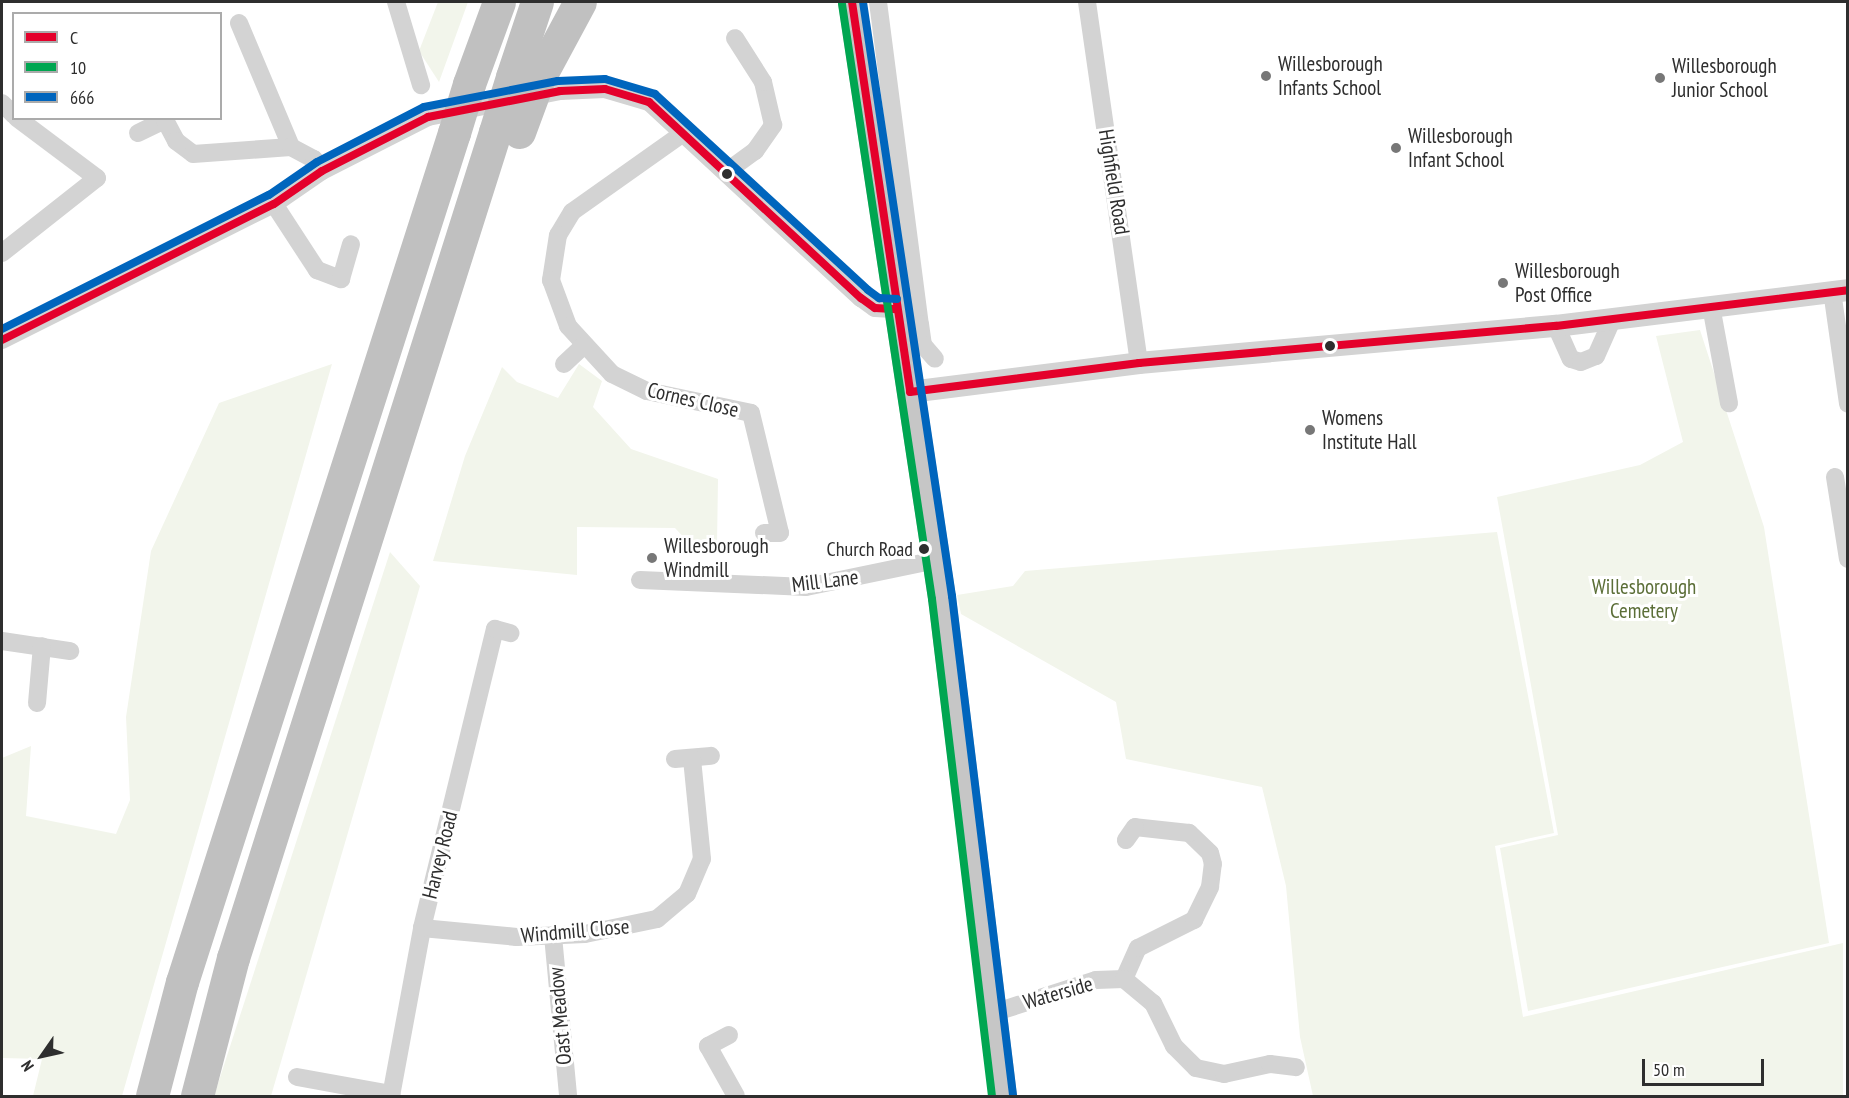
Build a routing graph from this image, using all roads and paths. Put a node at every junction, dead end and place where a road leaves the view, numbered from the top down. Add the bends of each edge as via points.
1 (396, 2) edge
2 (499, 2) edge
3 (537, 2) edge
4 (580, 2) edge
5 (852, 2) edge
6 (878, 2) edge
7 (1088, 2) edge
8 (239, 23) dead end
9 (735, 38) dead end
10 (525, 78) junction
11 (421, 85) dead end
12 (20, 120) edge
13 (441, 125) junction
14 (138, 133) dead end
15 (682, 134) junction
16 (291, 147) junction
17 (322, 171) junction
18 (726, 172) junction
19 (274, 204) junction
20 (898, 229) junction
21 (351, 244) dead end
22 (2, 252) edge
23 (1840, 291) edge
24 (1711, 306) junction
25 (897, 309) junction
26 (1612, 320) junction
27 (1556, 326) junction
28 (2, 340) edge
29 (583, 346) junction
30 (935, 359) dead end
31 (1139, 363) junction
32 (564, 364) dead end
33 (910, 392) junction
34 (1729, 403) dead end
35 (1848, 404) edge
36 (1834, 477) dead end
37 (764, 533) dead end
38 (1848, 559) edge
39 (936, 560) junction
40 (640, 580) dead end
41 (510, 633) dead end
42 (2, 642) edge
43 (42, 646) junction
44 (70, 651) dead end
45 (37, 703) dead end
46 (711, 756) dead end
47 (1130, 826) dead end
48 (422, 928) junction
49 (553, 936) junction
50 (1124, 979) junction
51 (993, 1013) junction
52 (729, 1035) dead end
53 (1296, 1066) dead end
54 (297, 1077) dead end
55 (391, 1095) edge
56 (152, 1096) edge
57 (196, 1096) edge
58 (568, 1096) edge
59 (736, 1096) edge
60 (1003, 1096) edge

1 - 11 street
2 - 13 highway, bridge via 469,84
3 - 10 highway
4 - 10 highway
5 - 20 main road
6 - 20 street
7 - 31 street, Highfield Road
8 - 16 street
9 - 18 street via 763,82 773,125 755,151
10 - 57 highway, bridge via 372,516 233,958
12 - 22 street via 97,178
13 - 15 street via 560,92 605,89 649,102
13 - 17 street
13 - 56 highway via 182,982
14 - 16 street via 165,120 176,141 193,154
15 - 18 street
15 - 29 street, Cornes Close via 584,201 558,235 551,280 568,326
16 - 17 street via 314,159
17 - 19 street
18 - 25 street via 861,298 875,308
19 - 21 street via 317,270 341,279
19 - 28 street
20 - 25 main road
20 - 30 street via 923,345
23 - 24 street
23 - 35 street
24 - 26 street
24 - 34 street
25 - 33 main road
26 - 27 street
26 - 27 street via 1596,356 1581,362 1571,360
27 - 31 street
29 - 32 street
29 - 37 street, Cornes Close via 612,374 647,391 751,413 780,532
31 - 33 street
33 - 39 main road
36 - 38 street
39 - 40 street, Mill Lane via 806,586
39 - 51 main road
41 - 48 street, Harvey Road via 495,629
42 - 43 street
43 - 44 street
43 - 45 street
46 - 49 street, Windmill Close via 684,758 702,859 687,894 657,919 636,927
47 - 50 street via 1189,833 1210,853 1213,864 1210,886 1194,920 1138,948
48 - 49 street, Windmill Close via 491,937
48 - 55 street, Harvey Road
49 - 58 street, Oast Meadow
50 - 51 street, Waterside via 1096,980
50 - 53 street via 1153,1003 1178,1052 1196,1068 1224,1074 1270,1064
51 - 60 main road
52 - 59 street via 708,1046
54 - 55 street

